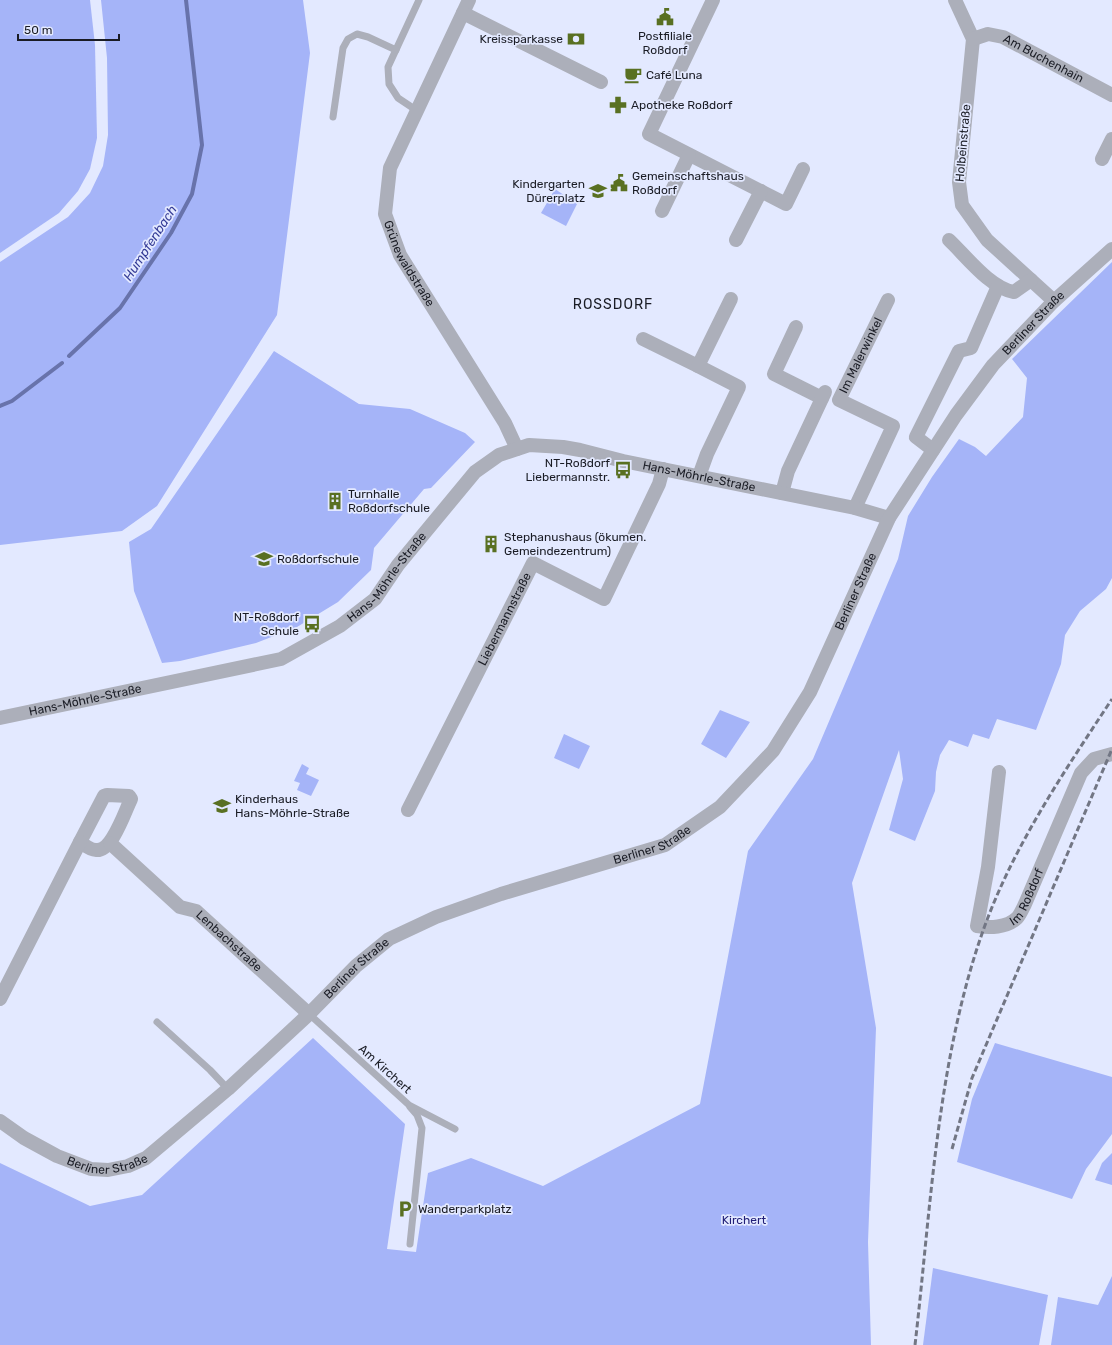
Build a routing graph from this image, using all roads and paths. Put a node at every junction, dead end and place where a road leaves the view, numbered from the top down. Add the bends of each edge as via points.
1 (419, 0) edge
2 (713, 0) edge
3 (955, 0) edge
4 (466, 6) edge
5 (973, 38) junction
6 (396, 50) junction
7 (601, 82) dead end
8 (1112, 94) edge
9 (416, 110) junction
10 (333, 117) dead end
11 (1112, 139) edge
12 (690, 155) junction
13 (1102, 159) dead end
14 (803, 169) dead end
15 (761, 191) junction
16 (662, 211) dead end
17 (736, 240) dead end
18 (949, 240) dead end
19 (1112, 249) edge
20 (1031, 280) junction
21 (998, 286) junction
22 (731, 299) dead end
23 (888, 300) dead end
24 (1054, 301) junction
25 (796, 327) dead end
26 (643, 339) dead end
27 (698, 366) junction
28 (517, 449) junction
29 (933, 450) junction
30 (663, 469) junction
31 (699, 476) junction
32 (782, 493) junction
33 (855, 508) junction
34 (889, 518) junction
35 (0, 718) edge
36 (1112, 754) edge
37 (999, 772) dead end
38 (408, 810) dead end
39 (80, 842) junction
40 (110, 843) junction
41 (1, 993) edge
42 (309, 1014) junction
43 (157, 1022) dead end
44 (228, 1089) junction
45 (409, 1105) junction
46 (0, 1121) edge
47 (455, 1129) dead end
48 (410, 1244) dead end

1 - 6 lane
2 - 12 street via 649,134
3 - 5 street
4 - 7 street
4 - 9 street, Grünewaldstraße
5 - 8 street, Am Buchenhain via 988,34 1003,37
5 - 20 street, Holbeinstraße via 959,182 962,205 987,240
6 - 9 lane via 388,67 389,84 398,98
6 - 10 lane via 357,34 348,39 343,48
9 - 28 street, Grünewaldstraße via 390,168 385,214 400,255 506,424
11 - 13 street
12 - 15 street
12 - 16 street
14 - 15 street via 786,204
15 - 17 street
18 - 21 street
19 - 24 street, Berliner Straße
20 - 21 street via 1014,292
20 - 24 street, Holbeinstraße
21 - 29 street via 971,348 959,351 916,437
22 - 27 street
23 - 33 street, Im Malerwinkel via 839,400 893,426
24 - 29 street, Berliner Straße via 993,365
25 - 32 street, Im Malerwinkel via 774,374 824,395 788,471
26 - 27 street
27 - 31 street via 739,387
28 - 30 street, Hans-Möhrle-Straße via 529,445 563,447
28 - 35 street, Hans-Möhrle-Straße via 499,455 475,472 398,564 375,599 340,626 281,659
29 - 34 street, Berliner Straße
30 - 31 street, Hans-Möhrle-Straße
30 - 38 street, Liebermannstraße via 659,484 604,599 533,563
31 - 32 street, Hans-Möhrle-Straße
32 - 33 street, Hans-Möhrle-Straße
33 - 34 street, Hans-Möhrle-Straße
34 - 42 street, Berliner Straße via 810,692 773,751 720,807 665,845 501,894 436,917 389,939 356,966
36 - 37 street, Im Roßdorf via 1094,759 1081,772 1017,918 1003,926 984,927 977,926 988,866
39 - 40 street via 97,850
39 - 40 street via 104,796 129,796 131,799
39 - 41 street
40 - 42 street, Lenbachstraße via 180,907 196,911
42 - 44 street, Berliner Straße
42 - 45 lane, Am Kirchert
43 - 44 lane
44 - 46 street, Berliner Straße via 146,1158 128,1166 108,1170 91,1169 57,1156
45 - 47 lane, Am Kirchert
45 - 48 lane via 417,1115 422,1128

